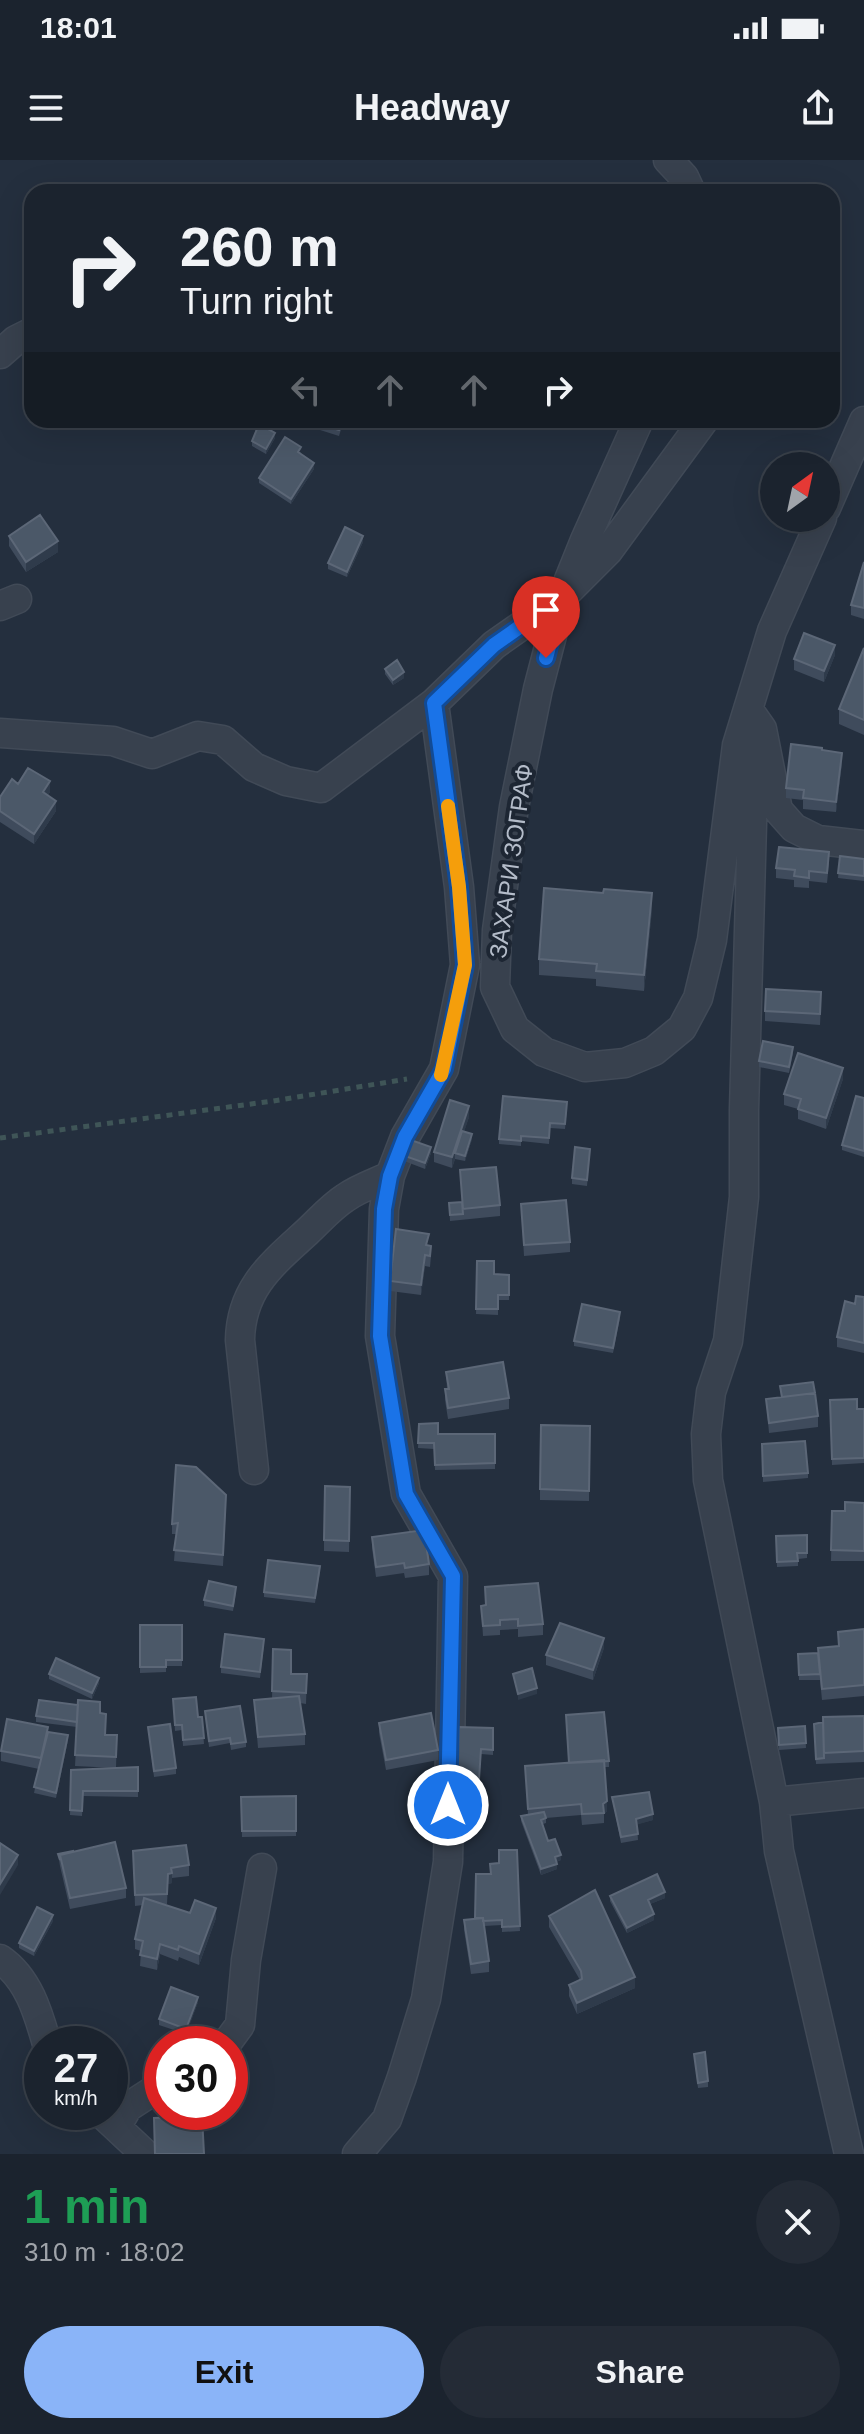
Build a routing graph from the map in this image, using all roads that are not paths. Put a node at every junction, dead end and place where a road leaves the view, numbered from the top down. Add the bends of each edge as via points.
1 (668, 160) edge
2 (687, 184) edge
3 (24, 336) edge
4 (0, 354) edge
5 (864, 421) edge
6 (636, 428) edge
7 (698, 428) edge
8 (858, 451) edge
9 (840, 483) edge
10 (816, 532) edge
11 (562, 597) junction
12 (434, 703) junction
13 (748, 709) junction
14 (0, 733) edge
15 (737, 745) junction
16 (864, 845) edge
17 (390, 1176) junction
18 (254, 1470) dead end
19 (864, 1793) edge
20 (774, 1802) junction
21 (262, 1868) dead end
22 (0, 1959) edge
23 (42, 2026) edge
24 (239, 2026) edge
25 (120, 2130) edge
26 (145, 2154) edge
27 (357, 2154) edge
28 (849, 2154) edge

1 - 2 street
3 - 4 street
5 - 8 street
6 - 11 street, ЗАХАРИ ЗОГРАФ
7 - 11 street via 608,551
8 - 9 street
10 - 13 street, ЗАХАРИ ЗОГРАФ via 772,631
11 - 12 street via 494,645
11 - 15 street, ЗАХАРИ ЗОГРАФ via 514,807 497,930 495,987 515,1029 544,1052 585,1067 625,1063 654,1051 682,1028 698,998 712,940
12 - 14 street via 321,788 254,767 223,740 198,736 152,754 113,741
12 - 17 street via 465,965 444,1069 405,1137
13 - 15 street, ЗАХАРИ ЗОГРАФ
13 - 16 street via 762,729 778,810 794,828 818,840
15 - 20 street via 753,788 744,1197 728,1341 711,1392 706,1434 708,1480
17 - 18 street via 341,1200 268,1268 247,1302 240,1340
17 - 27 street via 380,1336 406,1494 453,1576 448,1862 426,1999 406,2064 387,2119
19 - 20 street
20 - 28 street via 779,1851
21 - 24 street
22 - 23 street via 13,1968 36,2005
25 - 26 street

